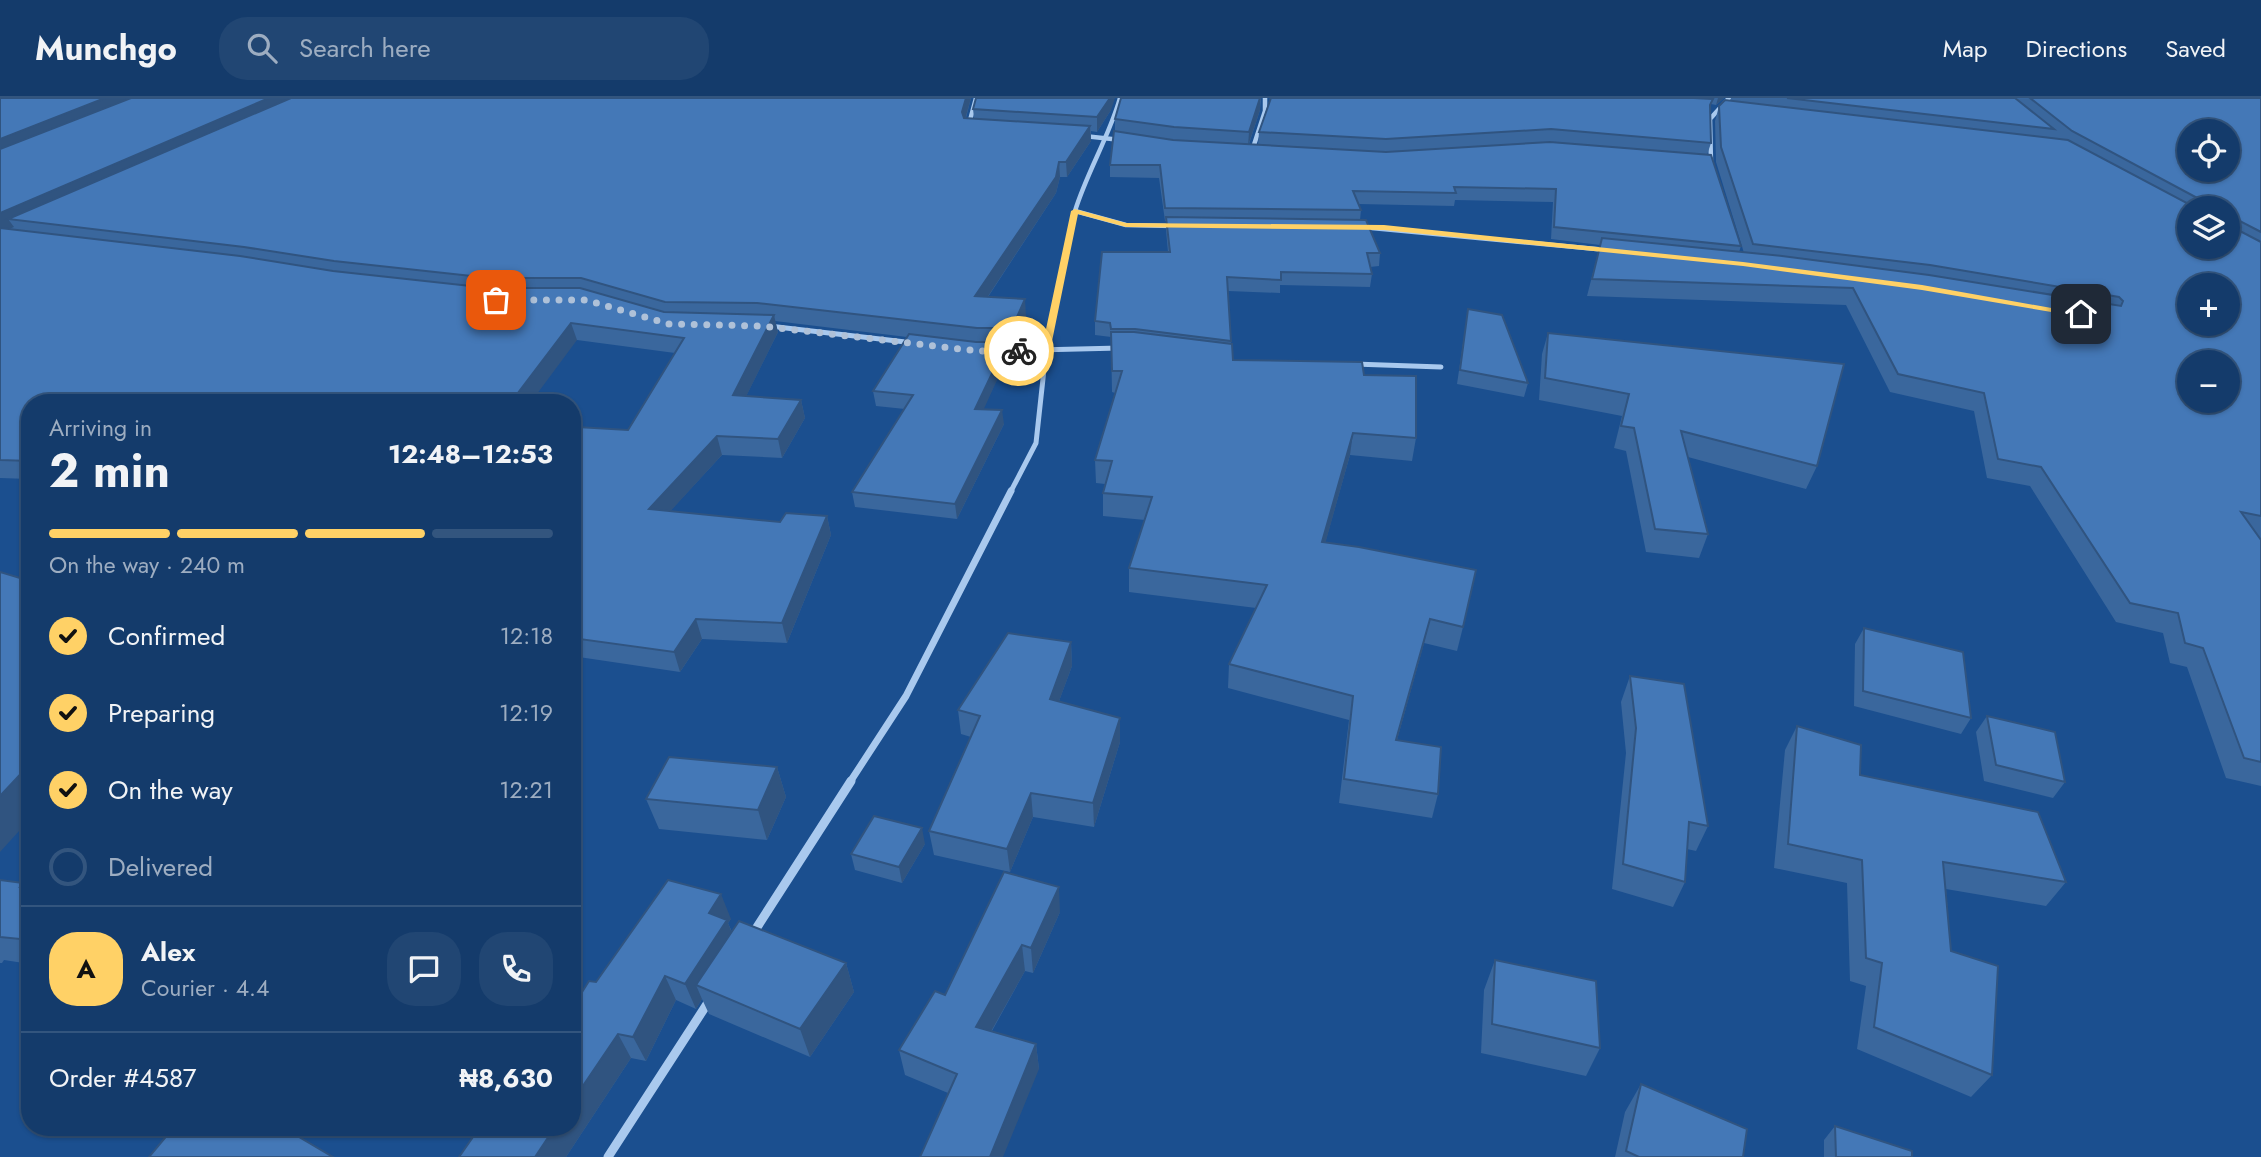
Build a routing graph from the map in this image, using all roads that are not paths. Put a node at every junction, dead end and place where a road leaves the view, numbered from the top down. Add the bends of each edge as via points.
1 (976, 98) edge
2 (1120, 98) edge
3 (1265, 98) edge
4 (1729, 98) edge
5 (1707, 109) edge
6 (1721, 110) junction
7 (1733, 111) edge
8 (968, 128) edge
9 (1077, 135) edge
10 (1105, 137) junction
11 (1132, 141) edge
12 (1265, 153) edge
13 (1698, 162) edge
14 (1711, 163) junction
15 (1715, 176) edge
16 (1075, 211) junction
17 (1181, 226) edge
18 (1347, 227) edge
19 (1619, 251) edge
20 (761, 326) edge
21 (924, 345) edge
22 (1134, 348) edge
23 (992, 351) edge
24 (1046, 351) junction
25 (1349, 364) edge
26 (1441, 367) dead end
27 (750, 938) edge
28 (712, 996) edge
29 (608, 1157) edge

1 - 8 street
2 - 10 street
3 - 12 street via 1251,153
4 - 6 street
5 - 6 street
6 - 7 street
6 - 14 street via 1710,120
9 - 10 street
10 - 11 street
10 - 16 street
13 - 14 street
14 - 15 street
16 - 17 street via 1126,225
16 - 24 street
18 - 19 street
20 - 21 street
22 - 24 street
23 - 24 street
24 - 27 street via 1036,443 906,696
25 - 26 street
28 - 29 street

